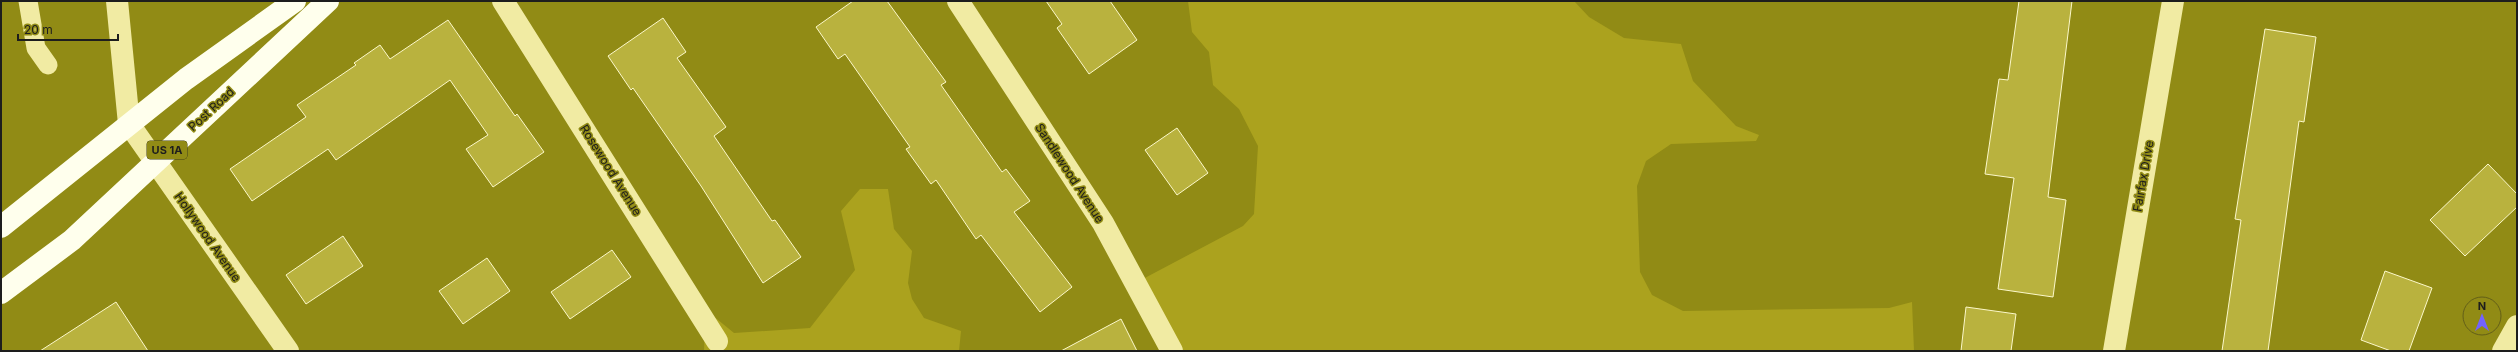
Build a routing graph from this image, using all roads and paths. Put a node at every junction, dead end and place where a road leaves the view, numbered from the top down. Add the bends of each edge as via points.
1 (28, 1) edge
2 (117, 1) edge
3 (295, 1) edge
4 (328, 1) edge
5 (503, 1) edge
6 (958, 1) edge
7 (2173, 1) edge
8 (48, 65) dead end
9 (129, 124) junction
10 (155, 161) junction
11 (6, 221) edge
12 (1, 294) edge
13 (2517, 326) edge
14 (717, 341) dead end
15 (288, 351) edge
16 (1172, 351) edge
17 (2114, 351) edge
18 (2503, 351) edge

1 - 8 lane via 36,48
2 - 9 street
3 - 9 main road via 186,79
4 - 10 main road, Post Road / US 1A
5 - 14 street, Rosewood Avenue
6 - 16 street, Sandlewood Avenue via 1103,223
7 - 17 street, Fairfax Drive
9 - 10 street, Hollywood Avenue
9 - 11 main road
10 - 12 main road, Post Road / US 1A via 72,240
10 - 15 street, Hollywood Avenue
13 - 18 street

